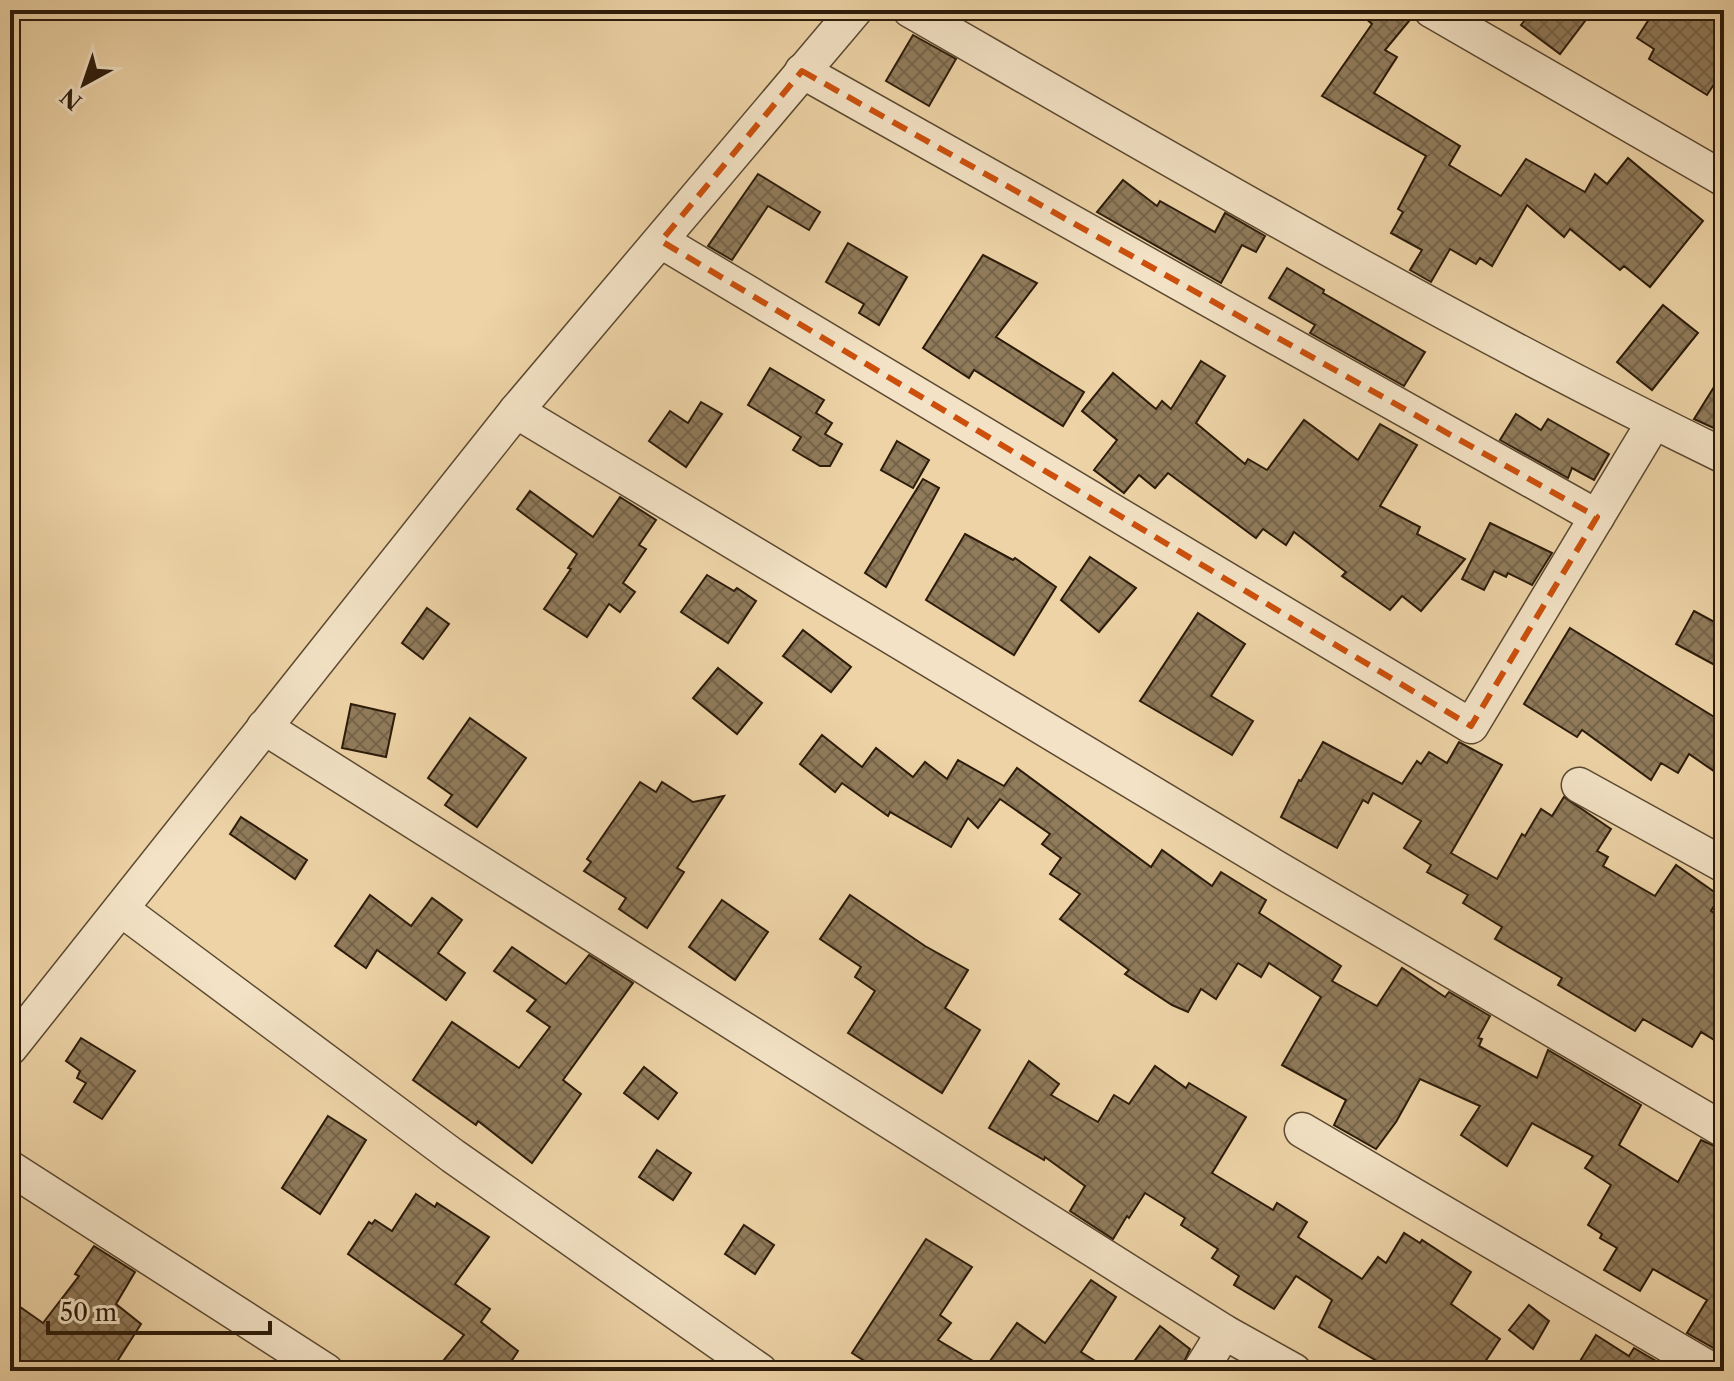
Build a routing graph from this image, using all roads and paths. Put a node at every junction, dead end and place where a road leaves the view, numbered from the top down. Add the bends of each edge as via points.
1 (855, 10) edge
2 (910, 10) edge
3 (1431, 10) edge
4 (802, 71) junction
5 (1724, 179) edge
6 (661, 241) junction
7 (516, 411) junction
8 (1654, 422) junction
9 (1724, 456) edge
10 (1597, 517) junction
11 (264, 727) junction
12 (1579, 785) dead end
13 (1724, 865) edge
14 (121, 909) junction
15 (10, 1048) edge
16 (1302, 1130) dead end
17 (1724, 1130) edge
18 (10, 1168) edge
19 (1224, 1332) junction
20 (326, 1371) edge
21 (760, 1371) edge
22 (1200, 1371) edge
23 (1294, 1371) edge
24 (1713, 1371) edge

1 - 4 street
2 - 8 street via 1162,155
3 - 5 street
4 - 6 street
4 - 10 street
6 - 7 street
6 - 10 street via 1471,726
7 - 11 street
7 - 17 street
8 - 9 street
8 - 10 street
11 - 14 street
11 - 19 street
12 - 13 street
14 - 15 street
14 - 21 street via 453,1156
16 - 24 street
18 - 20 street
19 - 22 street
19 - 23 street

